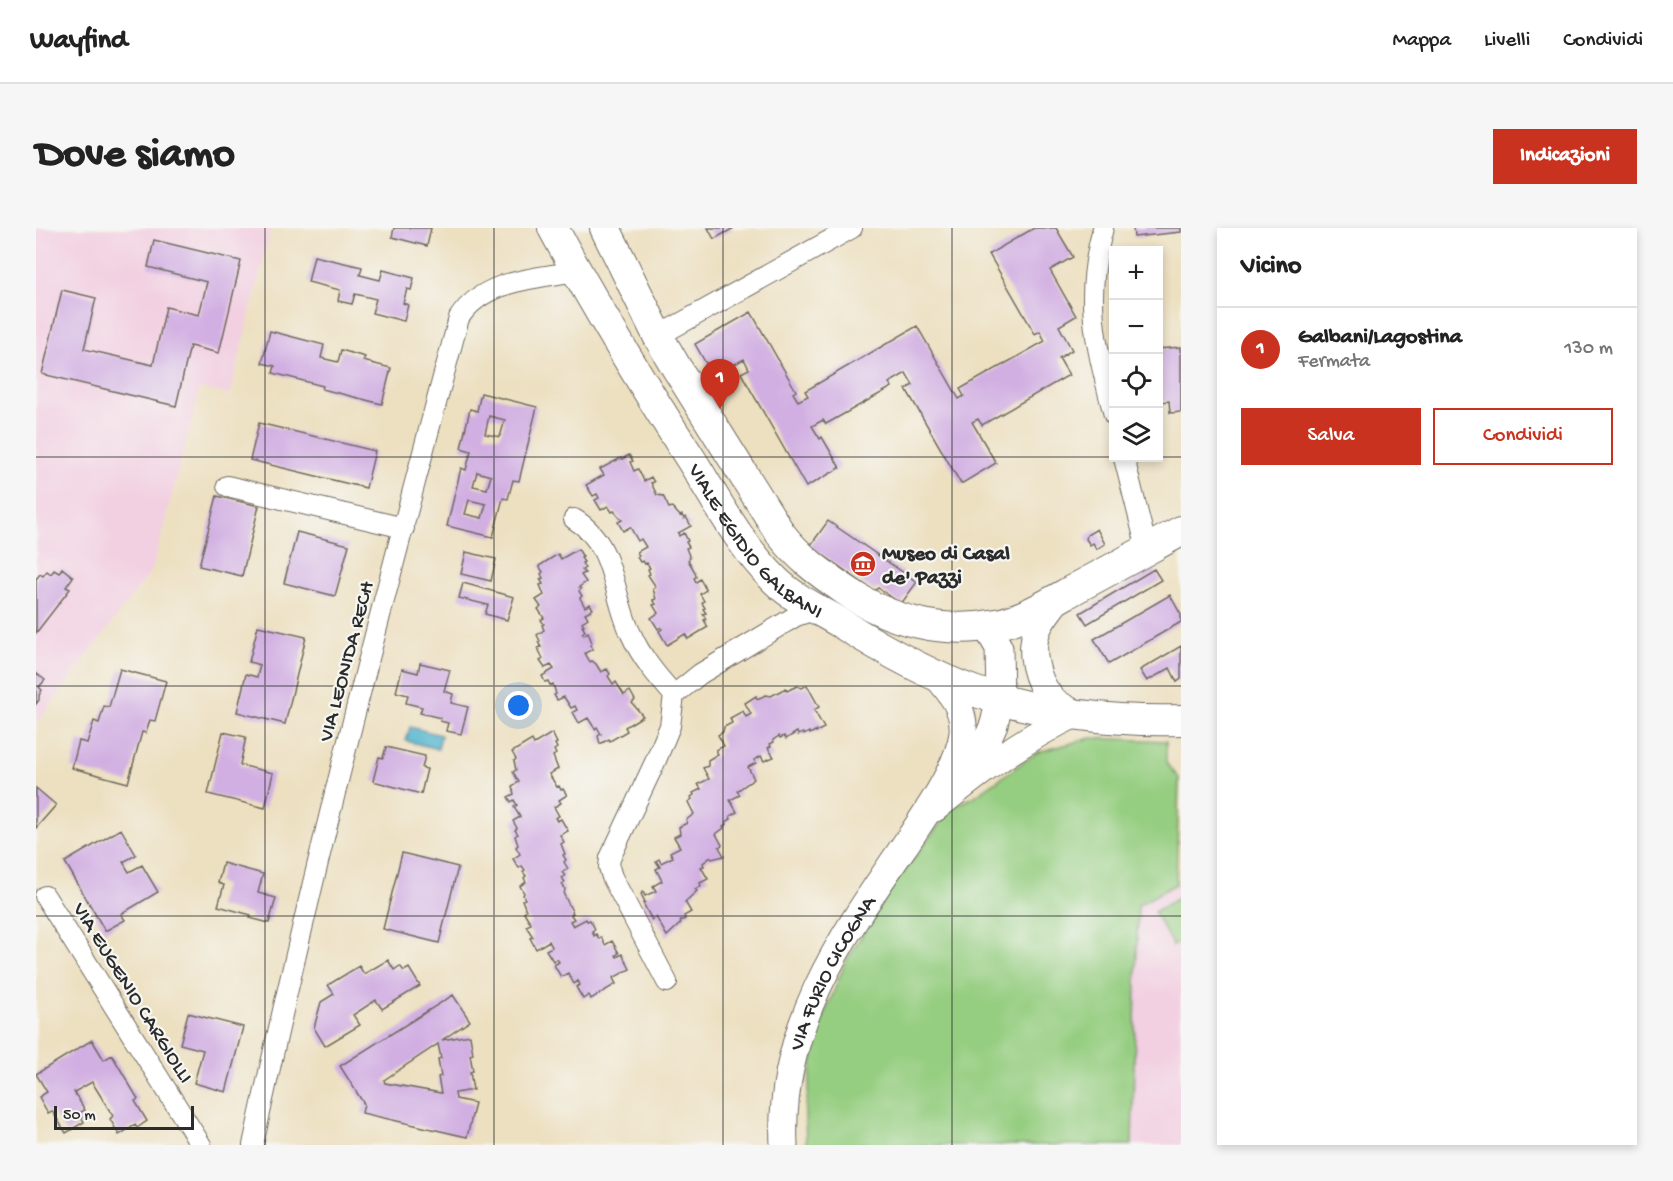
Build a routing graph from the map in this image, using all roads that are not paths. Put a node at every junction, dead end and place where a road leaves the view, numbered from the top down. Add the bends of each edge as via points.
1 (553, 228) edge
2 (604, 228) edge
3 (852, 228) edge
4 (1103, 228) edge
5 (576, 271) junction
6 (658, 336) junction
7 (1111, 408) edge
8 (1125, 462) edge
9 (227, 486) dead end
10 (574, 519) dead end
11 (404, 528) junction
12 (1181, 531) edge
13 (1147, 549) junction
14 (1058, 598) junction
15 (817, 609) junction
16 (986, 626) junction
17 (1000, 664) junction
18 (938, 676) junction
19 (674, 695) junction
20 (1000, 699) junction
21 (1075, 714) junction
22 (1181, 720) edge
23 (969, 781) junction
24 (922, 818) junction
25 (45, 896) dead end
26 (667, 982) dead end
27 (201, 1145) edge
28 (253, 1145) edge
29 (784, 1145) edge

1 - 5 main road, VIALE EGIDIO GALBANI
2 - 6 main road, VIALE EGIDIO GALBANI
3 - 6 street
4 - 7 street via 1094,270 1092,307
5 - 11 street, VIA LEONIDA RECH via 496,287 464,311 456,328
5 - 15 main road, VIALE EGIDIO GALBANI via 633,369 748,547 782,587
6 - 16 main road, VIALE EGIDIO GALBANI via 761,506 802,558 853,596 884,613 934,626
8 - 13 street
9 - 11 street
10 - 19 street via 594,535 610,567 629,631
11 - 28 street, VIA LEONIDA RECH via 288,982
12 - 13 main road, VIALE EGIDIO GALBANI
13 - 14 main road, VIALE EGIDIO GALBANI
14 - 16 main road, VIALE EGIDIO GALBANI via 1020,617
14 - 21 street via 1037,630 1034,655 1048,694
15 - 18 main road, VIALE EGIDIO GALBANI
15 - 19 street via 796,616 700,674
16 - 17 street, VIA FURIO CICOGNA via 997,643
17 - 18 street via 989,679 979,683
17 - 20 street, VIA FURIO CICOGNA
18 - 20 main road, VIALE EGIDIO GALBANI
18 - 24 street, VIA FURIO CICOGNA via 956,700 963,732 953,764
19 - 26 street via 670,726 609,867
20 - 21 main road, VIALE EGIDIO GALBANI
20 - 23 street, VIA FURIO CICOGNA via 986,746
21 - 22 main road, VIALE EGIDIO GALBANI
21 - 23 street, VIA FURIO CICOGNA via 1026,740
23 - 24 street, VIA FURIO CICOGNA
24 - 29 street, VIA FURIO CICOGNA via 838,945 809,1004 785,1101
25 - 27 street, VIA EUGENIO CARGIOLLI

